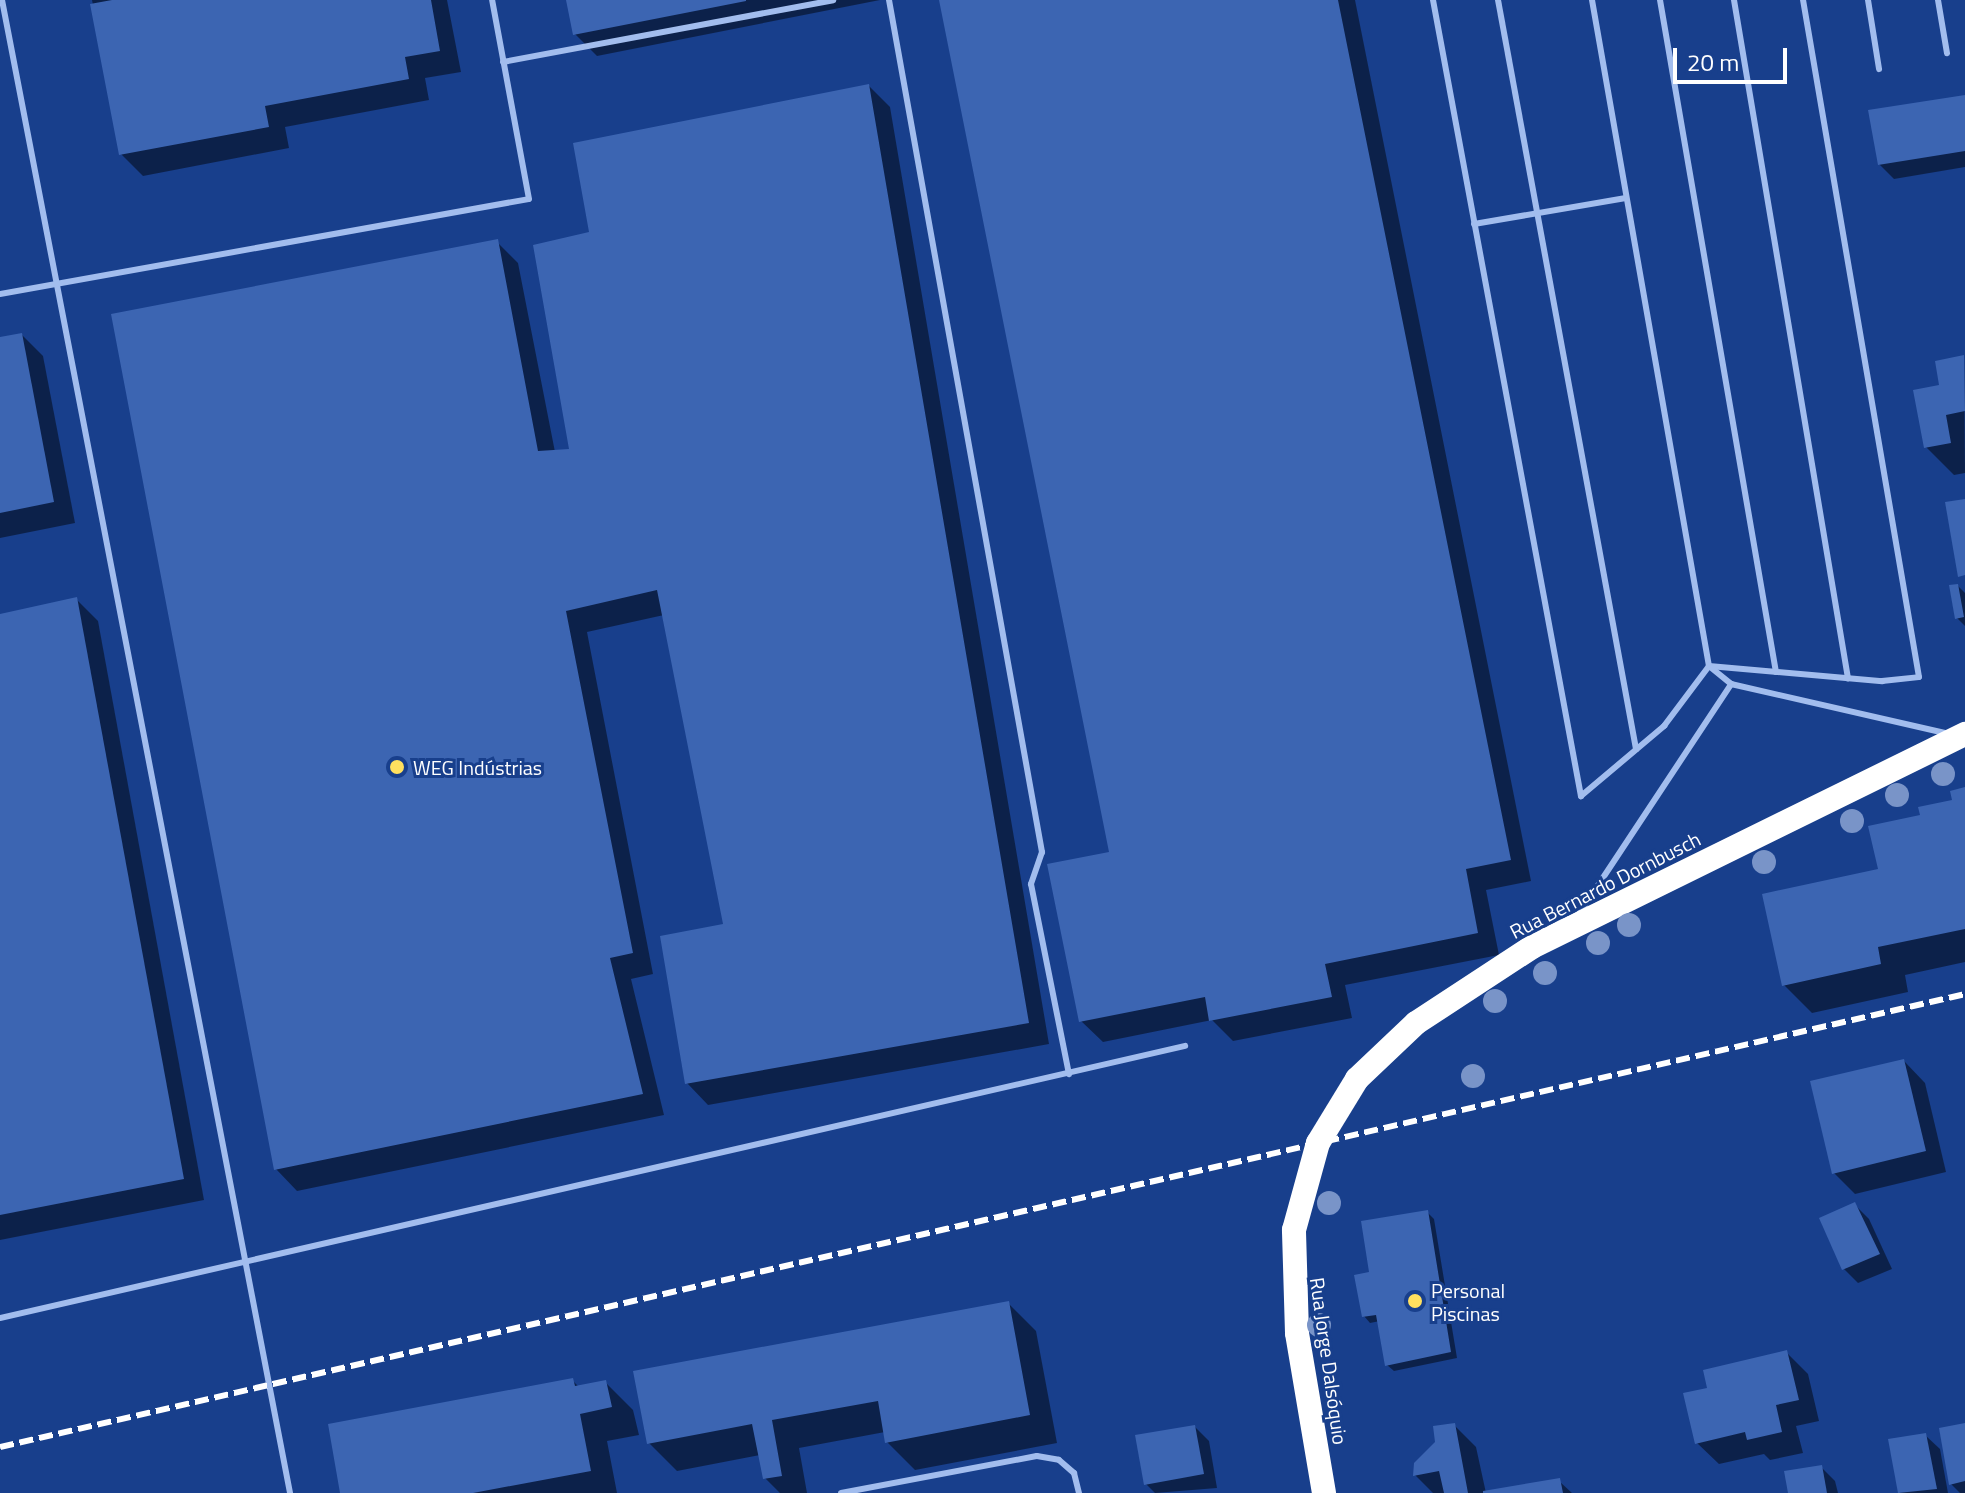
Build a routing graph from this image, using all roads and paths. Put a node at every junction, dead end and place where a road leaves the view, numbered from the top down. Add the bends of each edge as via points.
1 (2, 0) edge
2 (492, 0) edge
3 (833, 0) edge
4 (889, 0) edge
5 (1433, 0) edge
6 (1498, 0) edge
7 (1592, 0) edge
8 (1660, 0) edge
9 (1734, 0) edge
10 (1803, 0) edge
11 (1868, 0) edge
12 (1938, 0) edge
13 (1947, 53) dead end
14 (503, 62) junction
15 (1879, 69) dead end
16 (1626, 198) junction
17 (1538, 216) junction
18 (1474, 224) junction
19 (54, 283) junction
20 (0, 294) edge
21 (1709, 666) junction
22 (1776, 672) junction
23 (1848, 678) junction
24 (1731, 684) junction
25 (1963, 735) edge
26 (1636, 749) junction
27 (1572, 925) junction
28 (1185, 1046) dead end
29 (1069, 1074) junction
30 (1318, 1143) joint
31 (242, 1263) junction
32 (0, 1318) edge
33 (290, 1493) edge
34 (841, 1493) edge
35 (1079, 1493) edge
36 (1324, 1493) edge

1 - 19 lane
2 - 14 lane
3 - 14 lane
4 - 29 lane via 1042,852 1031,884
5 - 18 lane
6 - 17 lane
7 - 16 lane
8 - 22 lane
9 - 23 lane
10 - 23 lane via 1919,677
11 - 15 lane
12 - 13 lane
14 - 19 lane via 529,199
16 - 17 lane
16 - 21 lane
17 - 18 lane
17 - 26 lane
18 - 26 lane via 1581,796
19 - 20 lane
19 - 31 lane
21 - 22 lane
21 - 24 lane
21 - 26 lane via 1664,726
22 - 23 lane
24 - 25 lane
24 - 27 lane
25 - 27 highway, Rua Bernardo Dornbusch
27 - 30 highway, Rua Bernardo Dornbusch via 1416,1023 1357,1079
28 - 29 lane
29 - 31 lane
30 - 36 highway, Rua Jorge Dalsóquio via 1294,1230 1292,1284
31 - 32 lane
31 - 33 lane
34 - 35 lane via 1037,1456 1059,1460 1074,1473

